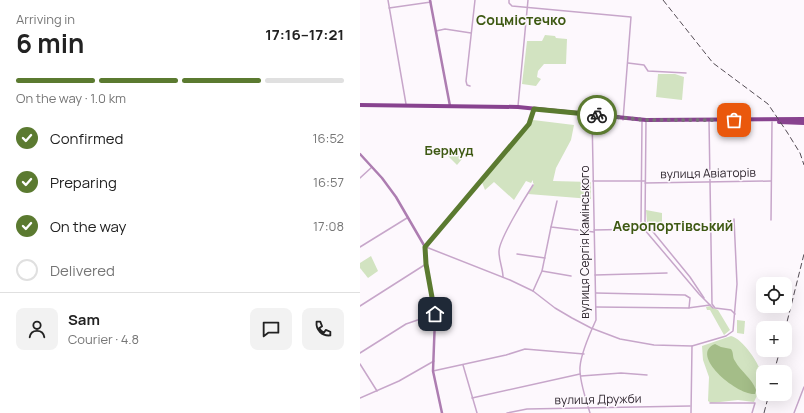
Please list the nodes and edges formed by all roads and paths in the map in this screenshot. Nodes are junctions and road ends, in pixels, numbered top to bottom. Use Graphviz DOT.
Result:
graph roads {
  1 [pos="388,0"];
  2 [pos="474,0"];
  3 [pos="509,0"];
  4 [pos="528,0"];
  5 [pos="430,1"];
  6 [pos="389,8"];
  7 [pos="527,8"];
  8 [pos="436,31"];
  9 [pos="471,33"];
  10 [pos="628,63"];
  11 [pos="686,73"];
  12 [pos="470,86"];
  13 [pos="360,105"];
  14 [pos="406,106"];
  15 [pos="450,106"];
  16 [pos="518,108"];
  17 [pos="534,110"];
  18 [pos="592,116"];
  19 [pos="623,119"];
  20 [pos="804,119"];
  21 [pos="644,121"];
  22 [pos="709,121"];
  23 [pos="772,122"];
  24 [pos="804,123"];
  25 [pos="360,154"];
  26 [pos="372,167"];
  27 [pos="360,178"];
  28 [pos="593,181"];
  29 [pos="641,181"];
  30 [pos="710,181"];
  31 [pos="771,181"];
  32 [pos="645,182"];
  33 [pos="533,185"];
  34 [pos="557,201"];
  35 [pos="409,217"];
  36 [pos="734,219"];
  37 [pos="771,220"];
  38 [pos="648,226"];
  39 [pos="551,228"];
  40 [pos="644,229"];
  41 [pos="594,231"];
  42 [pos="360,247"];
  43 [pos="425,247"];
  44 [pos="517,254"];
  45 [pos="545,258"];
  46 [pos="426,264"];
  47 [pos="542,271"];
  48 [pos="667,273"];
  49 [pos="595,275"];
  50 [pos="570,276"];
  51 [pos="503,277"];
  52 [pos="533,291"];
  53 [pos="596,293"];
  54 [pos="706,301"];
  55 [pos="710,305"];
  56 [pos="360,306"];
  57 [pos="596,307"];
  58 [pos="688,308"];
  59 [pos="713,308"];
  60 [pos="435,314"];
  61 [pos="735,314"];
  62 [pos="591,328"];
  63 [pos="692,346"];
  64 [pos="360,353"];
  65 [pos="584,354"];
  66 [pos="434,361"];
  67 [pos="360,364"];
  68 [pos="463,365"];
  69 [pos="433,371"];
  70 [pos="580,375"];
  71 [pos="647,375"];
  72 [pos="804,387"];
  73 [pos="377,391"];
  74 [pos="360,398"];
  75 [pos="472,398"];
  76 [pos="710,403"];
  77 [pos="690,406"];
  78 [pos="527,409"];
  79 [pos="589,409"];
  80 [pos="442,413"];
  81 [pos="477,413"];
  82 [pos="507,413"];
  83 [pos="528,413"];
  84 [pos="590,413"];
  85 [pos="691,413"];
  86 [pos="752,413"];
  87 [pos="794,413"];
  1 -- 6 [label="street"];
  2 -- 9 [label="street"];
  3 -- 7 [label="street"];
  4 -- 7 [label="street"];
  5 -- 6 [label="street"];
  5 -- 8 [label="main road"];
  6 -- 14 [label="street"];
  7 -- 10 [label="street"];
  7 -- 16 [label="street"];
  8 -- 9 [label="street"];
  8 -- 15 [label="main road"];
  9 -- 12 [label="street"];
  10 -- 11 [label="street"];
  10 -- 19 [label="street"];
  13 -- 14 [label="highway"];
  14 -- 15 [label="highway"];
  15 -- 16 [label="highway"];
  16 -- 17 [label="highway"];
  17 -- 18 [label="highway"];
  17 -- 43 [label="main road"];
  18 -- 19 [label="highway"];
  18 -- 28 [label="street, вулиця Сергія Камінського"];
  19 -- 21 [label="highway"];
  20 -- 22 [label="highway"];
  21 -- 22 [label="highway"];
  21 -- 29 [label="street"];
  21 -- 32 [label="street"];
  22 -- 23 [label="highway"];
  22 -- 30 [label="street"];
  23 -- 24 [label="highway"];
  23 -- 31 [label="street"];
  25 -- 26 [label="main road"];
  26 -- 27 [label="street"];
  26 -- 35 [label="main road"];
  28 -- 29 [label="street, вулиця Авіаторів"];
  28 -- 41 [label="street, вулиця Сергія Камінського"];
  29 -- 32 [label="street, вулиця Авіаторів"];
  29 -- 40 [label="street"];
  30 -- 31 [label="street, вулиця Авіаторів"];
  30 -- 32 [label="street, вулиця Авіаторів"];
  30 -- 59 [label="street"];
  31 -- 37 [label="street"];
  32 -- 38 [label="street"];
  33 -- 51 [label="street"];
  34 -- 39 [label="street"];
  35 -- 42 [label="street"];
  35 -- 43 [label="main road"];
  36 -- 61 [label="street"];
  38 -- 40 [label="street"];
  38 -- 54 [label="street"];
  39 -- 41 [label="street"];
  39 -- 45 [label="street"];
  40 -- 41 [label="street"];
  40 -- 54 [label="street"];
  41 -- 49 [label="street, вулиця Сергія Камінського"];
  43 -- 46 [label="main road"];
  43 -- 51 [label="street"];
  44 -- 45 [label="street"];
  45 -- 47 [label="street"];
  46 -- 56 [label="street"];
  46 -- 60 [label="main road"];
  47 -- 50 [label="street"];
  47 -- 52 [label="street"];
  48 -- 49 [label="street"];
  49 -- 53 [label="street, вулиця Сергія Камінського"];
  51 -- 52 [label="street"];
  52 -- 62 [label="street"];
  53 -- 57 [label="street, вулиця Сергія Камінського"];
  53 -- 58 [label="street"];
  54 -- 55 [label="street"];
  55 -- 58 [label="street"];
  55 -- 59 [label="street"];
  57 -- 58 [label="street"];
  57 -- 62 [label="street, вулиця Сергія Камінського"];
  59 -- 61 [label="street"];
  60 -- 64 [label="street"];
  60 -- 66 [label="main road"];
  61 -- 63 [label="street"];
  62 -- 63 [label="street"];
  62 -- 65 [label="street, вулиця Сергія Камінського"];
  63 -- 77 [label="street"];
  65 -- 68 [label="street"];
  65 -- 70 [label="street, вулиця Сергія Камінського"];
  66 -- 69 [label="main road"];
  66 -- 73 [label="street"];
  67 -- 73 [label="street"];
  68 -- 69 [label="street"];
  68 -- 75 [label="street"];
  69 -- 80 [label="main road"];
  70 -- 71 [label="street"];
  70 -- 75 [label="street"];
  70 -- 79 [label="street, вулиця Сергія Камінського"];
  72 -- 87 [label="street"];
  73 -- 74 [label="street"];
  75 -- 81 [label="street"];
  76 -- 86 [label="street"];
  77 -- 79 [label="street, вулиця Дружби"];
  77 -- 85 [label="street"];
  78 -- 79 [label="street, вулиця Дружби"];
  78 -- 82 [label="street, вулиця Дружби"];
  78 -- 83 [label="street"];
  79 -- 84 [label="street, вулиця Сергія Камінського"];
}
